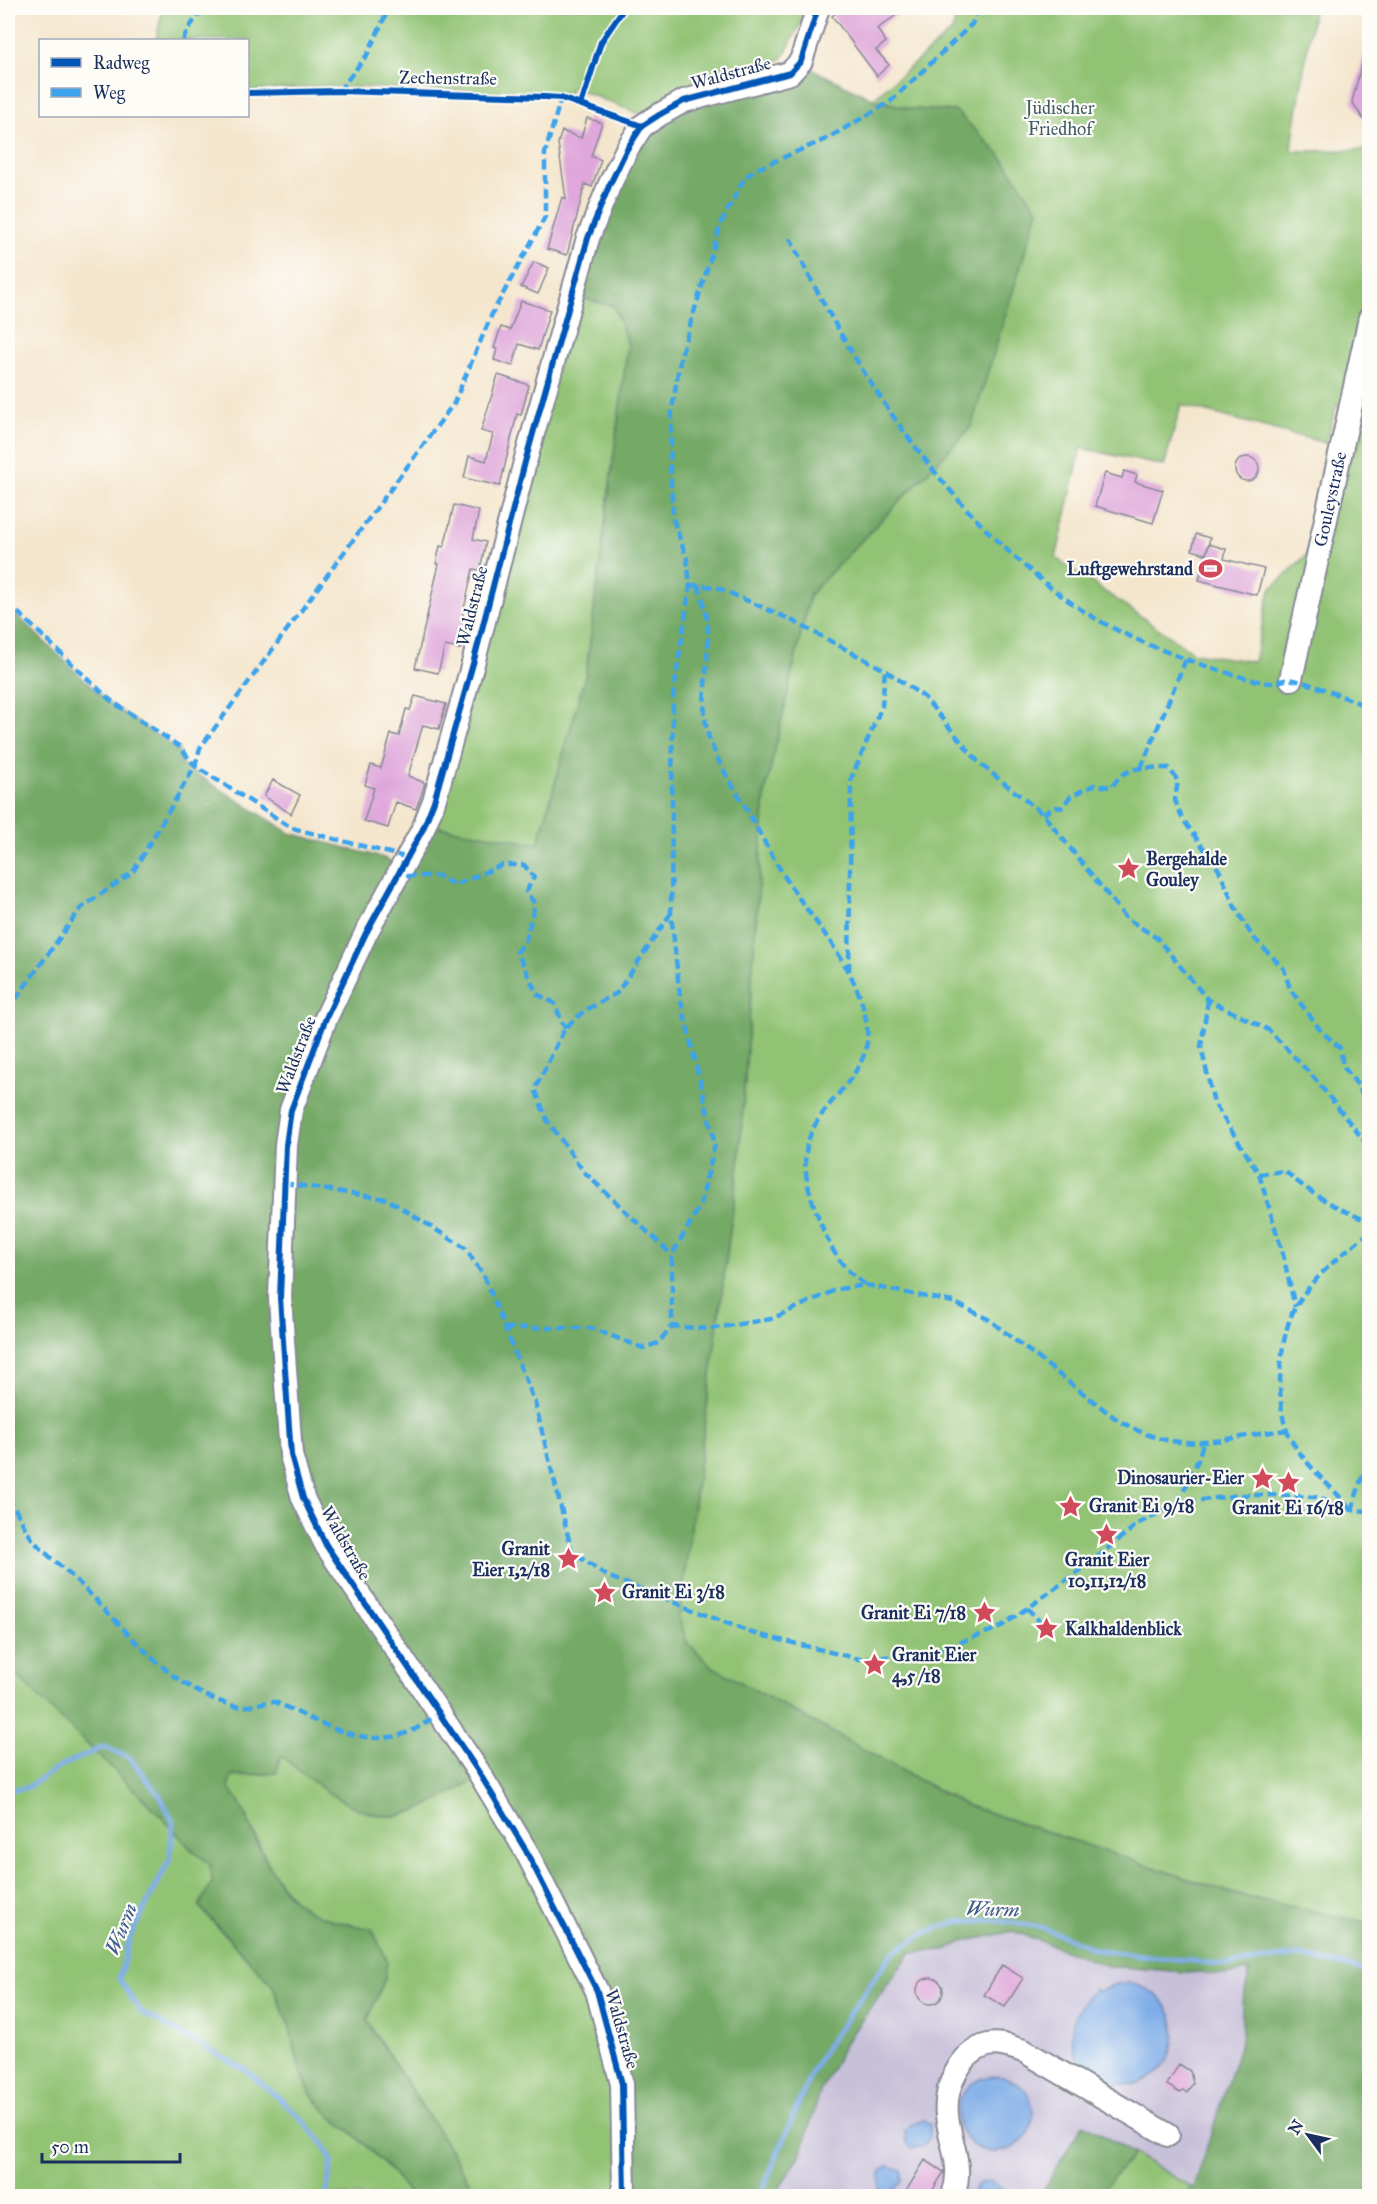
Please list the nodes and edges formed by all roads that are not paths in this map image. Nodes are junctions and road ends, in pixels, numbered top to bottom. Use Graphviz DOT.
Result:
graph roads {
  1 [pos="818,8"];
  2 [pos="1370,318"];
  3 [pos="1292,679"];
  4 [pos="1168,2135"];
  5 [pos="624,2196"];
  6 [pos="953,2196"];
  1 -- 5 [label="street, Waldstraße"];
  2 -- 3 [label="street, Gouleystraße"];
  4 -- 6 [label="street"];
}
